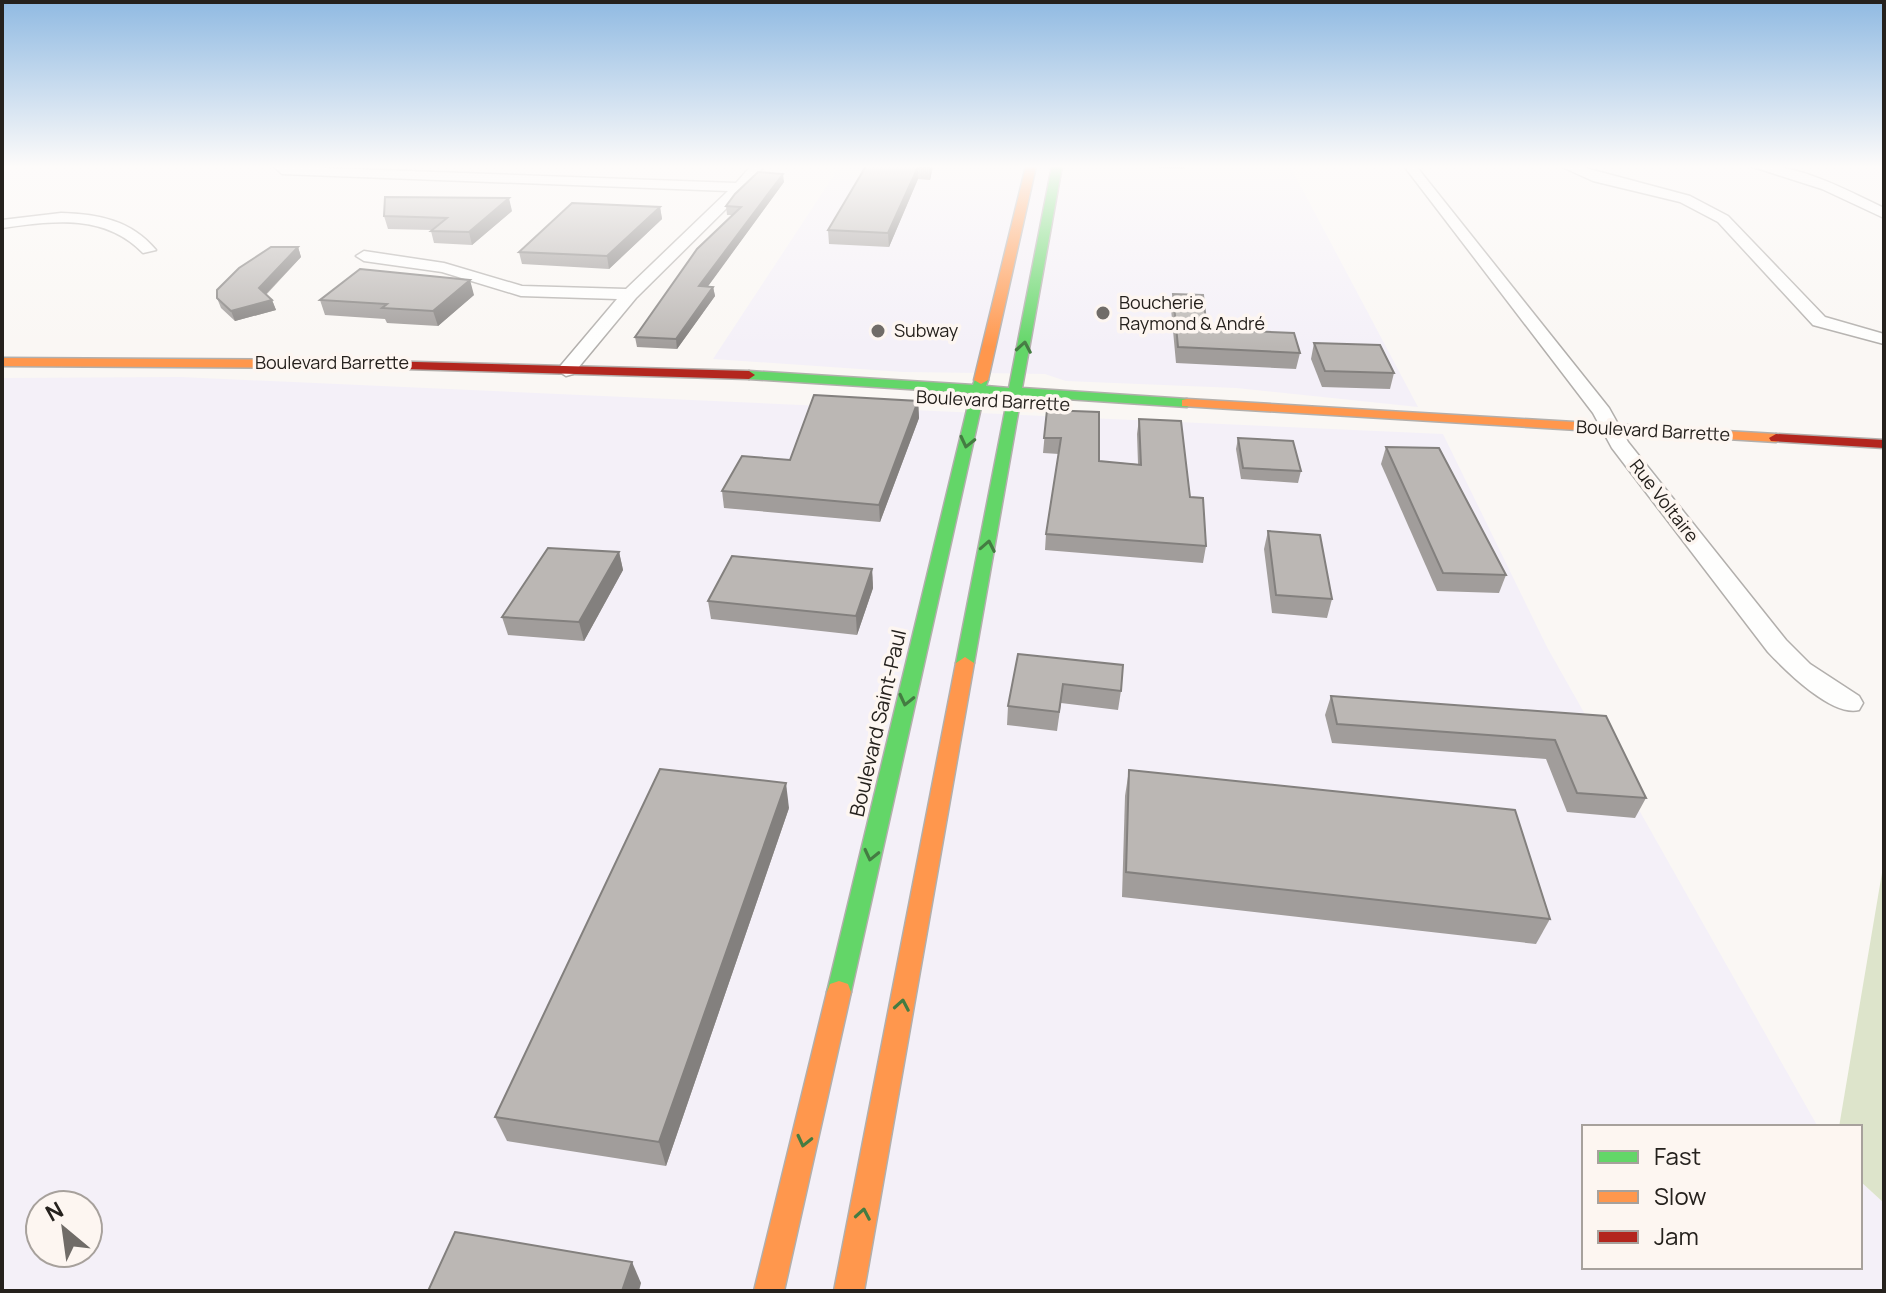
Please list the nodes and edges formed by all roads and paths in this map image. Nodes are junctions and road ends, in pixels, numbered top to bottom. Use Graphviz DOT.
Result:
graph roads {
  1 [pos="117,226"];
  2 [pos="700,226"];
  3 [pos="1017,226"];
  4 [pos="1046,226"];
  5 [pos="1456,226"];
  6 [pos="1730,226"];
  7 [pos="148,250"];
  8 [pos="364,256"];
  9 [pos="630,294"];
  10 [pos="1884,339"];
  11 [pos="2,362"];
  12 [pos="566,370"];
  13 [pos="661,374"];
  14 [pos="978,394"];
  15 [pos="1016,396"];
  16 [pos="1611,429"];
  17 [pos="1884,444"];
  18 [pos="1849,703"];
  19 [pos="769,1291"];
  20 [pos="849,1291"];
  1 -- 7 [label="street"];
  2 -- 9 [label="street"];
  3 -- 14 [label="main road, Boulevard Saint-Paul"];
  15 -- 4 [label="main road, one-way"];
  5 -- 16 [label="street, Rue Voltaire"];
  6 -- 10 [label="street"];
  8 -- 9 [label="street"];
  9 -- 12 [label="street"];
  11 -- 12 [label="main road, Boulevard Barrette"];
  12 -- 13 [label="main road, Boulevard Barrette"];
  13 -- 14 [label="main road, Boulevard Barrette"];
  13 -- 14 [label="main road, Boulevard Barrette"];
  14 -- 15 [label="main road, Boulevard Barrette"];
  14 -- 19 [label="main road, Boulevard Saint-Paul, one-way"];
  15 -- 16 [label="main road, Boulevard Barrette"];
  20 -- 15 [label="main road, one-way"];
  16 -- 17 [label="main road, Boulevard Barrette"];
  16 -- 18 [label="street, Rue Voltaire"];
}
